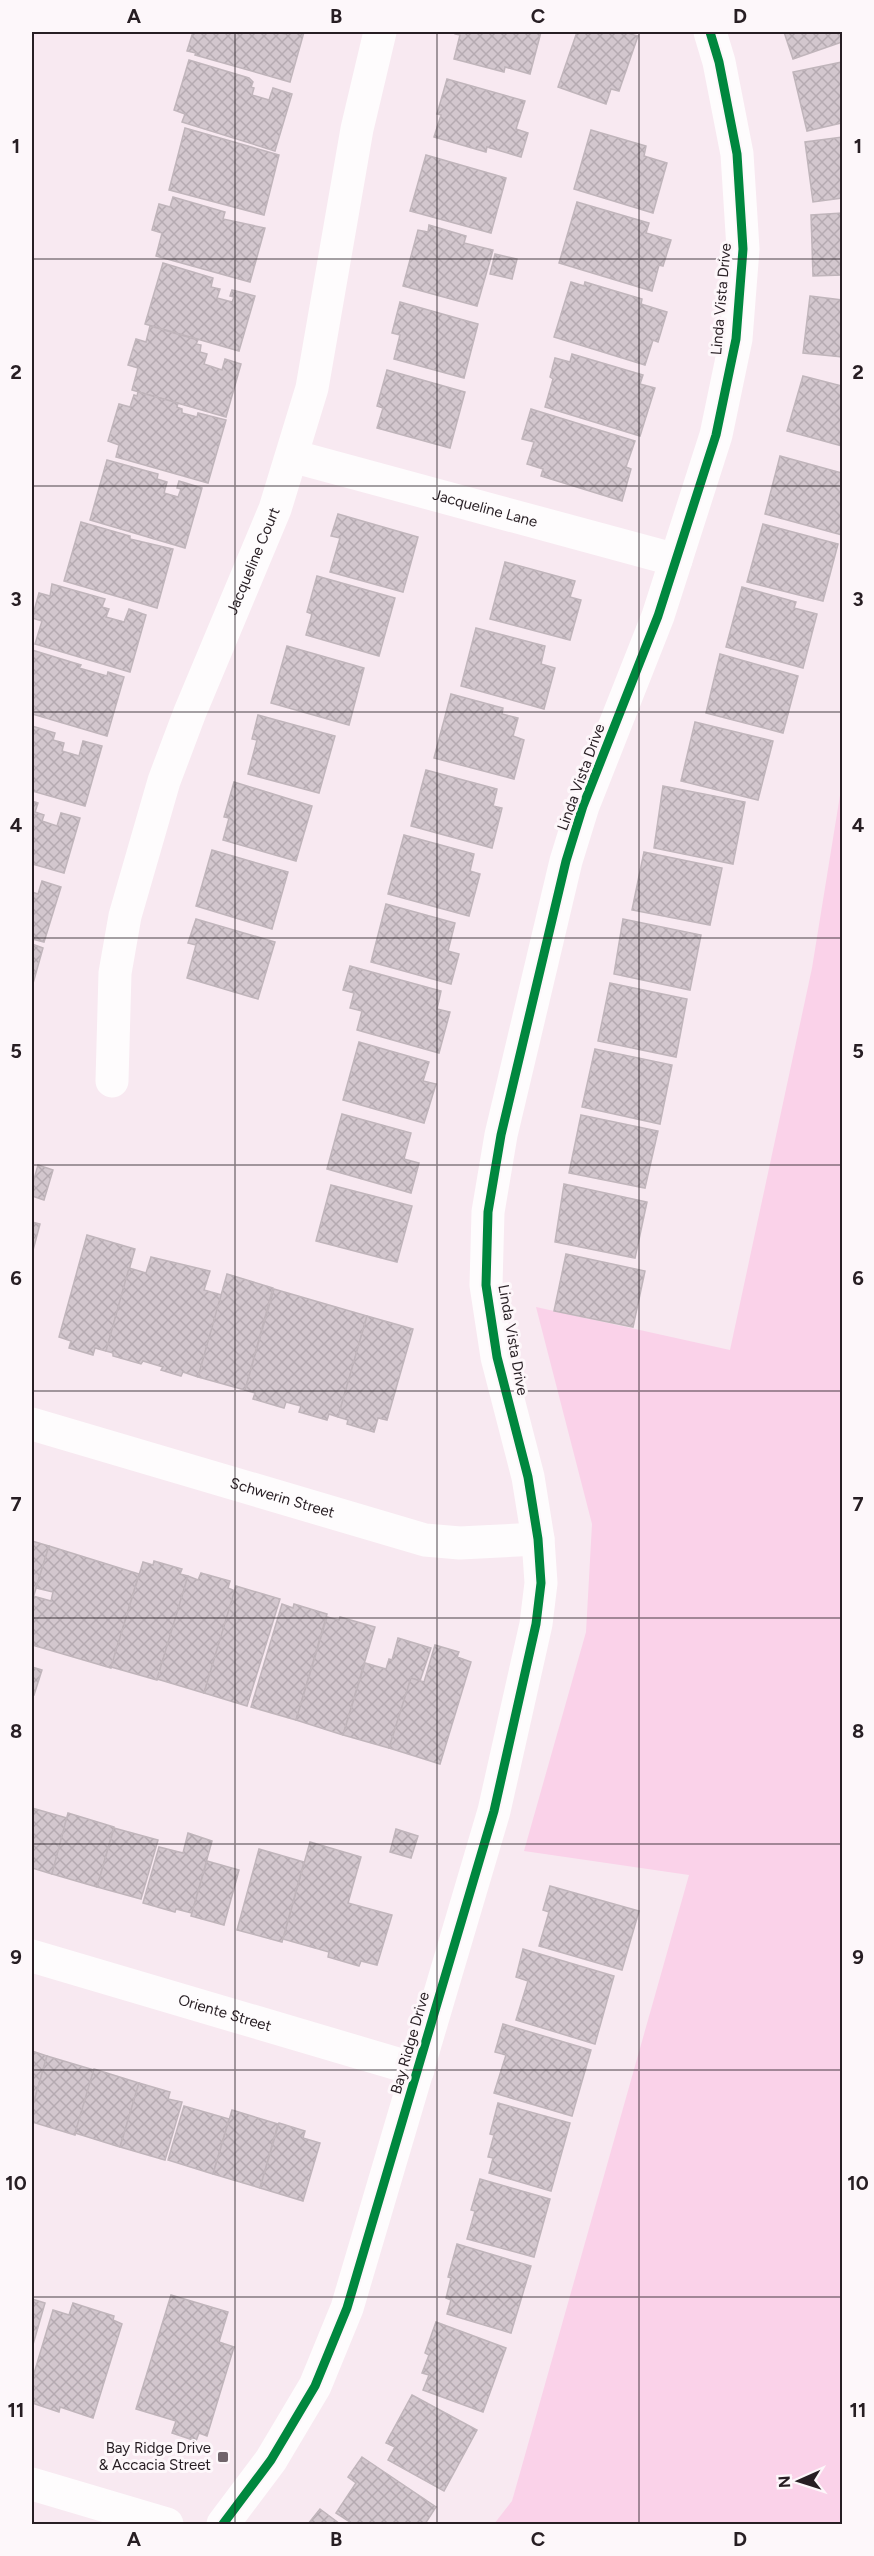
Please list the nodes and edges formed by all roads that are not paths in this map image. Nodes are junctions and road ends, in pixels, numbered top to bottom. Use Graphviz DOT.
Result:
graph roads {
  1 [pos="380,32"];
  2 [pos="710,32"];
  3 [pos="292,456"];
  4 [pos="676,560"];
  5 [pos="112,1081"];
  6 [pos="32,1424"];
  7 [pos="538,1539"];
  8 [pos="32,1956"];
  9 [pos="418,2070"];
  10 [pos="32,2484"];
  11 [pos="167,2524"];
  12 [pos="223,2524"];
  1 -- 3 [label="street, Jacqueline Court"];
  2 -- 4 [label="street, Linda Vista Drive"];
  3 -- 4 [label="street, Jacqueline Lane"];
  3 -- 5 [label="street, Jacqueline Court"];
  4 -- 7 [label="street, Linda Vista Drive"];
  6 -- 7 [label="street, Schwerin Street"];
  7 -- 9 [label="street, Bay Ridge Drive"];
  8 -- 9 [label="street, Oriente Street"];
  9 -- 12 [label="street, Bay Ridge Drive"];
  10 -- 11 [label="street"];
}
